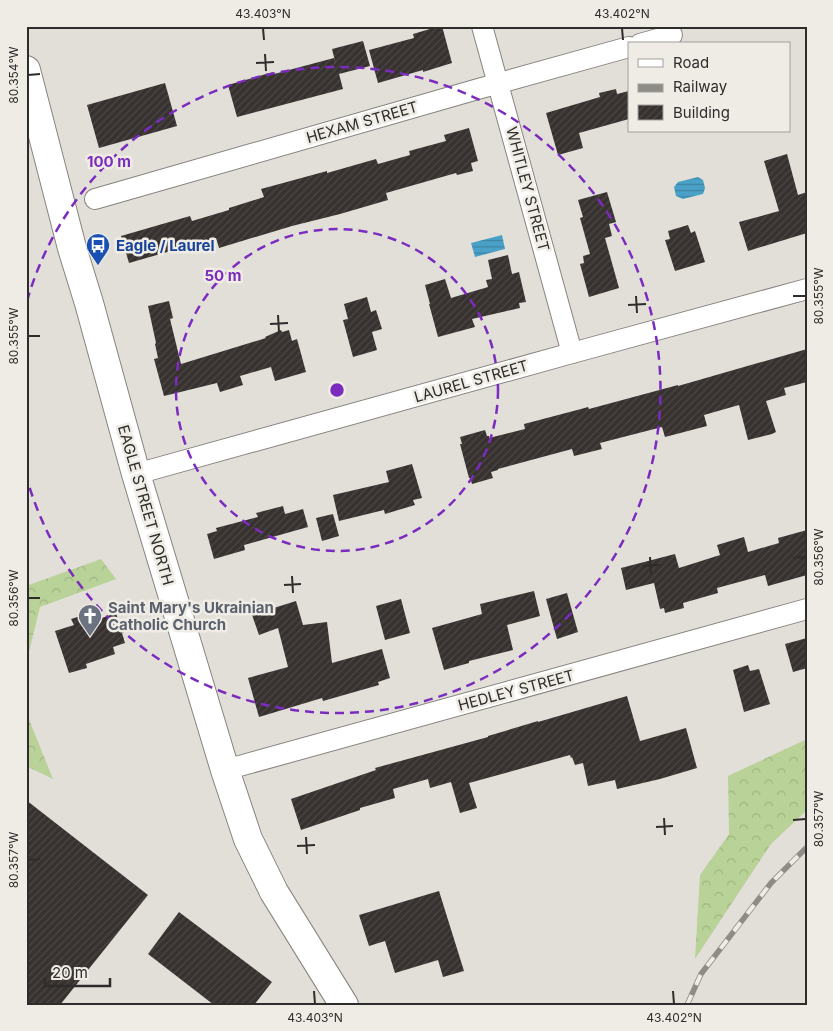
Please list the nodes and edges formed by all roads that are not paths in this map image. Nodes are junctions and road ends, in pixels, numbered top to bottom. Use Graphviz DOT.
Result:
graph roads {
  1 [pos="482,26"];
  2 [pos="672,35"];
  3 [pos="647,42"];
  4 [pos="628,47"];
  5 [pos="26,70"];
  6 [pos="498,83"];
  7 [pos="95,199"];
  8 [pos="807,289"];
  9 [pos="572,353"];
  10 [pos="136,474"];
  11 [pos="807,610"];
  12 [pos="226,770"];
  13 [pos="344,1005"];
  1 -- 6 [label="street, WHITLEY STREET"];
  2 -- 3 [label="street"];
  4 -- 6 [label="street, HEXAM STREET"];
  5 -- 10 [label="main road, EAGLE STREET NORTH"];
  6 -- 7 [label="street, HEXAM STREET"];
  6 -- 9 [label="street, WHITLEY STREET"];
  8 -- 9 [label="street, LAUREL STREET"];
  9 -- 10 [label="street, LAUREL STREET"];
  10 -- 12 [label="main road, EAGLE STREET NORTH"];
  11 -- 12 [label="street, HEDLEY STREET"];
  12 -- 13 [label="main road, EAGLE STREET NORTH"];
}
